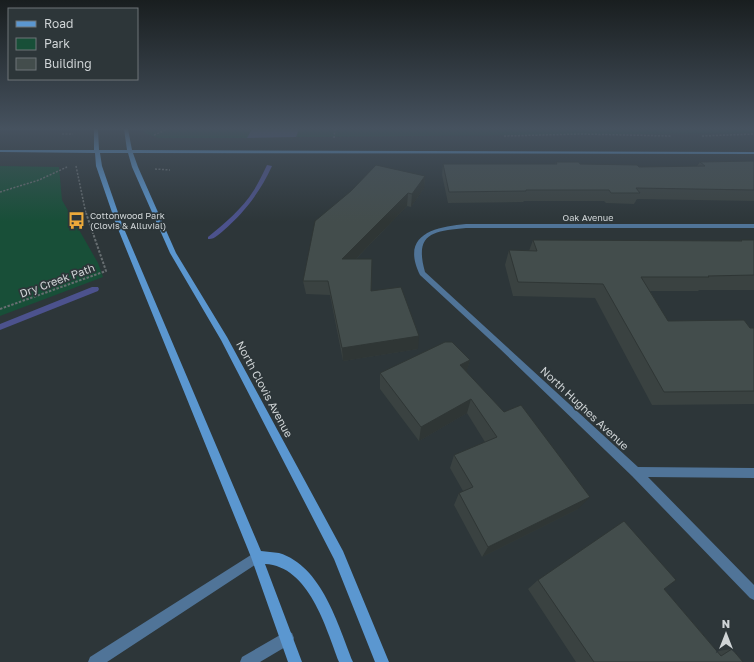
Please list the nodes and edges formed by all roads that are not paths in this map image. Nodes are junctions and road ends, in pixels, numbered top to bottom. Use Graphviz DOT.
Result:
graph roads {
  1 [pos="98,160"];
  2 [pos="134,160"];
  3 [pos="754,226"];
  4 [pos="424,237"];
  5 [pos="636,472"];
  6 [pos="754,473"];
  7 [pos="257,557"];
  8 [pos="754,594"];
  9 [pos="287,638"];
  10 [pos="95,662"];
  11 [pos="246,662"];
  12 [pos="295,662"];
  13 [pos="346,662"];
  14 [pos="382,662"];
  1 -- 7 [label="main road"];
  2 -- 14 [label="main road, North Clovis Avenue"];
  3 -- 4 [label="street, Oak Avenue"];
  4 -- 5 [label="street, North Hughes Avenue"];
  5 -- 6 [label="street"];
  5 -- 8 [label="street, North Hughes Avenue"];
  7 -- 9 [label="main road"];
  7 -- 10 [label="street"];
  7 -- 13 [label="main road"];
  9 -- 11 [label="street"];
  9 -- 12 [label="main road"];
}
